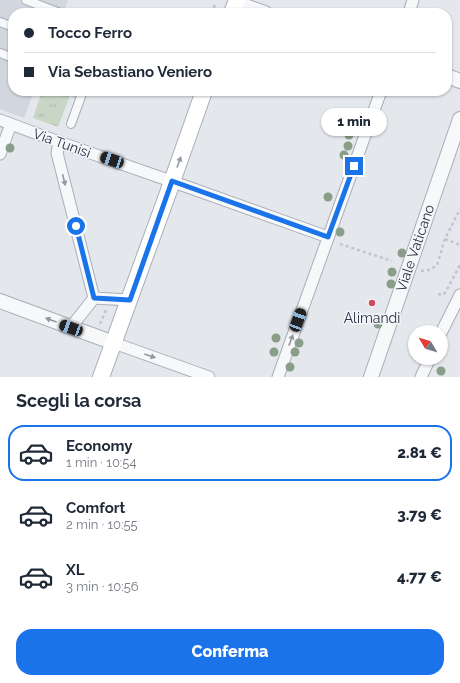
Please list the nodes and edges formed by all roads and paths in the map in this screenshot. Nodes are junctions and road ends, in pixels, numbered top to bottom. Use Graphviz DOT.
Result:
graph roads {
  1 [pos="26,0"];
  2 [pos="233,4"];
  3 [pos="215,5"];
  4 [pos="47,8"];
  5 [pos="214,8"];
  6 [pos="248,8"];
  7 [pos="81,96"];
  8 [pos="202,96"];
  9 [pos="379,96"];
  10 [pos="460,119"];
  11 [pos="0,120"];
  12 [pos="11,124"];
  13 [pos="71,124"];
  14 [pos="60,142"];
  15 [pos="0,154"];
  16 [pos="172,181"];
  17 [pos="460,209"];
  18 [pos="328,237"];
  19 [pos="445,239"];
  20 [pos="340,244"];
  21 [pos="460,245"];
  22 [pos="392,261"];
  23 [pos="460,265"];
  24 [pos="421,270"];
  25 [pos="438,294"];
  26 [pos="460,295"];
  27 [pos="94,298"];
  28 [pos="130,300"];
  29 [pos="0,301"];
  30 [pos="107,306"];
  31 [pos="445,325"];
  32 [pos="99,327"];
  33 [pos="71,328"];
  34 [pos="114,343"];
  35 [pos="427,365"];
  36 [pos="101,377"];
  37 [pos="209,377"];
  38 [pos="278,377"];
  39 [pos="371,377"];
  40 [pos="421,377"];
  1 -- 4 [label="street"];
  2 -- 6 [label="street"];
  3 -- 5 [label="path"];
  7 -- 13 [label="street"];
  16 -- 8 [label="main road, one-way"];
  9 -- 18 [label="street"];
  10 -- 39 [label="street, Viale Vaticano"];
  11 -- 12 [label="street, Via Tunisi"];
  12 -- 14 [label="street, Via Tunisi"];
  12 -- 15 [label="street"];
  14 -- 16 [label="street, Via Tunisi"];
  14 -- 27 [label="street, one-way"];
  16 -- 18 [label="street, Via Tunisi"];
  16 -- 28 [label="main road"];
  17 -- 19 [label="path"];
  38 -- 18 [label="street, one-way"];
  19 -- 21 [label="path"];
  19 -- 24 [label="path"];
  20 -- 22 [label="path"];
  23 -- 25 [label="path"];
  26 -- 31 [label="street"];
  27 -- 28 [label="street"];
  27 -- 33 [label="street"];
  28 -- 34 [label="main road"];
  33 -- 29 [label="street, one-way"];
  30 -- 32 [label="path"];
  33 -- 34 [label="street"];
  34 -- 36 [label="main road"];
  34 -- 37 [label="street, one-way"];
  35 -- 40 [label="street"];
}
